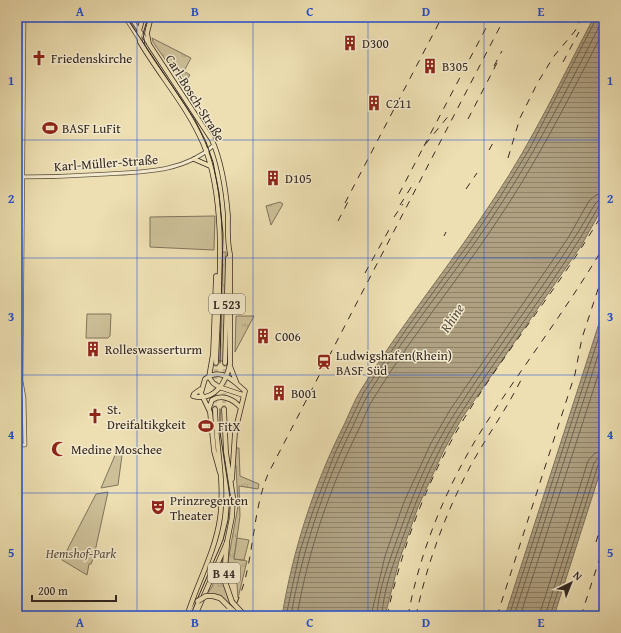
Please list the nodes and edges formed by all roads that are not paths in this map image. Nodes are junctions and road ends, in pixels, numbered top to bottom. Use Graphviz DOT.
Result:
graph roads {
  1 [pos="18,17"];
  2 [pos="24,17"];
  3 [pos="125,17"];
  4 [pos="130,17"];
  5 [pos="143,17"];
  6 [pos="151,17"];
  7 [pos="139,31"];
  8 [pos="139,39"];
  9 [pos="149,44"];
  10 [pos="17,79"];
  11 [pos="214,145"];
  12 [pos="206,152"];
  13 [pos="194,159"];
  14 [pos="210,166"];
  15 [pos="17,177"];
  16 [pos="22,177"];
  17 [pos="215,187"];
  18 [pos="225,191"];
  19 [pos="219,270"];
  20 [pos="216,363"];
  21 [pos="227,364"];
  22 [pos="227,377"];
  23 [pos="207,378"];
  24 [pos="237,384"];
  25 [pos="220,388"];
  26 [pos="201,389"];
  27 [pos="244,393"];
  28 [pos="200,398"];
  29 [pos="240,407"];
  30 [pos="209,408"];
  31 [pos="215,409"];
  32 [pos="224,409"];
  33 [pos="17,445"];
  34 [pos="222,479"];
  35 [pos="231,481"];
  36 [pos="227,542"];
  37 [pos="229,609"];
  38 [pos="187,616"];
  39 [pos="190,616"];
  40 [pos="195,616"];
  41 [pos="230,616"];
  42 [pos="239,616"];
  43 [pos="245,616"];
  1 -- 10 [label="street"];
  2 -- 16 [label="street"];
  3 -- 8 [label="street, Carl-Bosch-Straße"];
  4 -- 7 [label="street, Carl-Bosch-Straße"];
  5 -- 7 [label="main road"];
  6 -- 9 [label="main road"];
  7 -- 8 [label="main road"];
  7 -- 9 [label="street, Carl-Bosch-Straße"];
  8 -- 12 [label="main road, Carl-Bosch-Straße / L 523"];
  9 -- 11 [label="main road, Carl-Bosch-Straße / L 523"];
  11 -- 12 [label="street, Karl-Müller-Straße"];
  11 -- 18 [label="main road, Carl-Bosch-Straße / L 523"];
  12 -- 13 [label="street, Karl-Müller-Straße"];
  12 -- 14 [label="main road, Carl-Bosch-Straße / L 523"];
  13 -- 14 [label="main road"];
  13 -- 16 [label="street, Karl-Müller-Straße"];
  14 -- 17 [label="main road, Carl-Bosch-Straße / L 523"];
  15 -- 16 [label="street, Karl-Müller-Straße"];
  16 -- 33 [label="street"];
  17 -- 18 [label="main road"];
  17 -- 19 [label="main road, Carl-Bosch-Straße / L 523"];
  18 -- 21 [label="main road, Carl-Bosch-Straße / L 523"];
  19 -- 20 [label="main road, L 523"];
  19 -- 23 [label="main road, L 523"];
  21 -- 22 [label="main road"];
  21 -- 24 [label="main road, L 523"];
  22 -- 23 [label="main road"];
  22 -- 24 [label="main road, L 523"];
  22 -- 25 [label="main road"];
  23 -- 25 [label="main road"];
  23 -- 26 [label="main road, L 523"];
  24 -- 27 [label="main road, L 523"];
  25 -- 27 [label="main road"];
  25 -- 28 [label="main road"];
  26 -- 28 [label="main road, L 523"];
  26 -- 28 [label="main road"];
  27 -- 29 [label="main road"];
  28 -- 30 [label="main road, L 523"];
  29 -- 30 [label="main road"];
  29 -- 35 [label="main road"];
  30 -- 34 [label="main road, L 523"];
  31 -- 34 [label="main road"];
  32 -- 35 [label="main road"];
  34 -- 38 [label="main road"];
  35 -- 36 [label="main road"];
  36 -- 40 [label="main road"];
  36 -- 43 [label="highway, B 44, bridge"];
  37 -- 39 [label="highway, bridge"];
  37 -- 41 [label="highway, bridge"];
  37 -- 42 [label="highway, bridge"];
}
